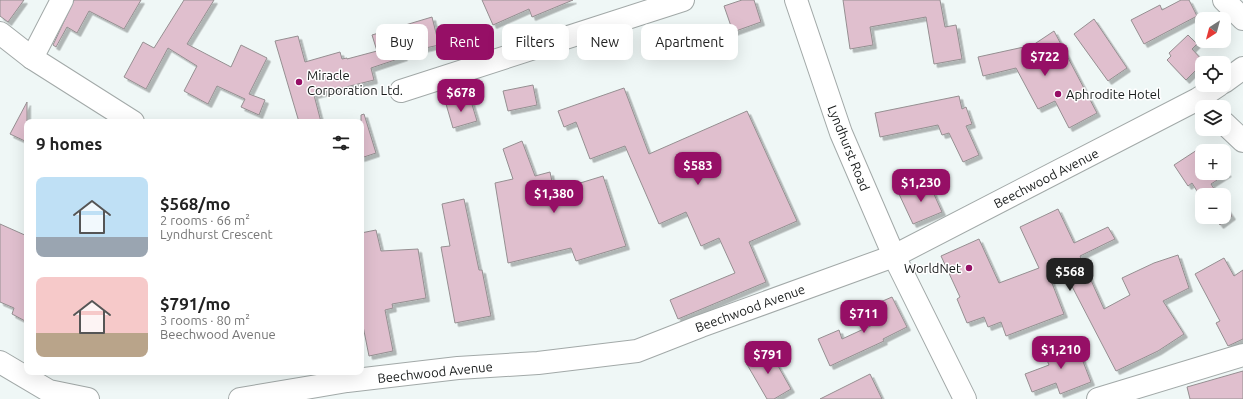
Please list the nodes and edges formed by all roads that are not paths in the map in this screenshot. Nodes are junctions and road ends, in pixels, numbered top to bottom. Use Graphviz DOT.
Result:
graph roads {
  1 [pos="62,0"];
  2 [pos="683,0"];
  3 [pos="796,0"];
  4 [pos="1224,0"];
  5 [pos="1243,19"];
  6 [pos="0,34"];
  7 [pos="32,58"];
  8 [pos="1243,68"];
  9 [pos="1231,77"];
  10 [pos="401,91"];
  11 [pos="1212,92"];
  12 [pos="1205,100"];
  13 [pos="1195,106"];
  14 [pos="127,119"];
  15 [pos="1231,130"];
  16 [pos="1243,141"];
  17 [pos="894,256"];
  18 [pos="1243,355"];
  19 [pos="0,362"];
  20 [pos="345,377"];
  21 [pos="88,399"];
  22 [pos="240,399"];
  23 [pos="965,399"];
  24 [pos="1098,399"];
  1 -- 7 [label="street"];
  2 -- 10 [label="street"];
  3 -- 17 [label="street, Lyndhurst Road"];
  4 -- 5 [label="street"];
  6 -- 7 [label="street"];
  7 -- 14 [label="street"];
  8 -- 9 [label="street"];
  11 -- 12 [label="street, Beechwood Avenue"];
  13 -- 17 [label="street, Beechwood Avenue"];
  15 -- 16 [label="street"];
  17 -- 20 [label="street, Beechwood Avenue"];
  17 -- 23 [label="street, Lyndhurst Road"];
  18 -- 24 [label="street"];
  19 -- 21 [label="street"];
  20 -- 22 [label="street, Beechwood Avenue"];
}
